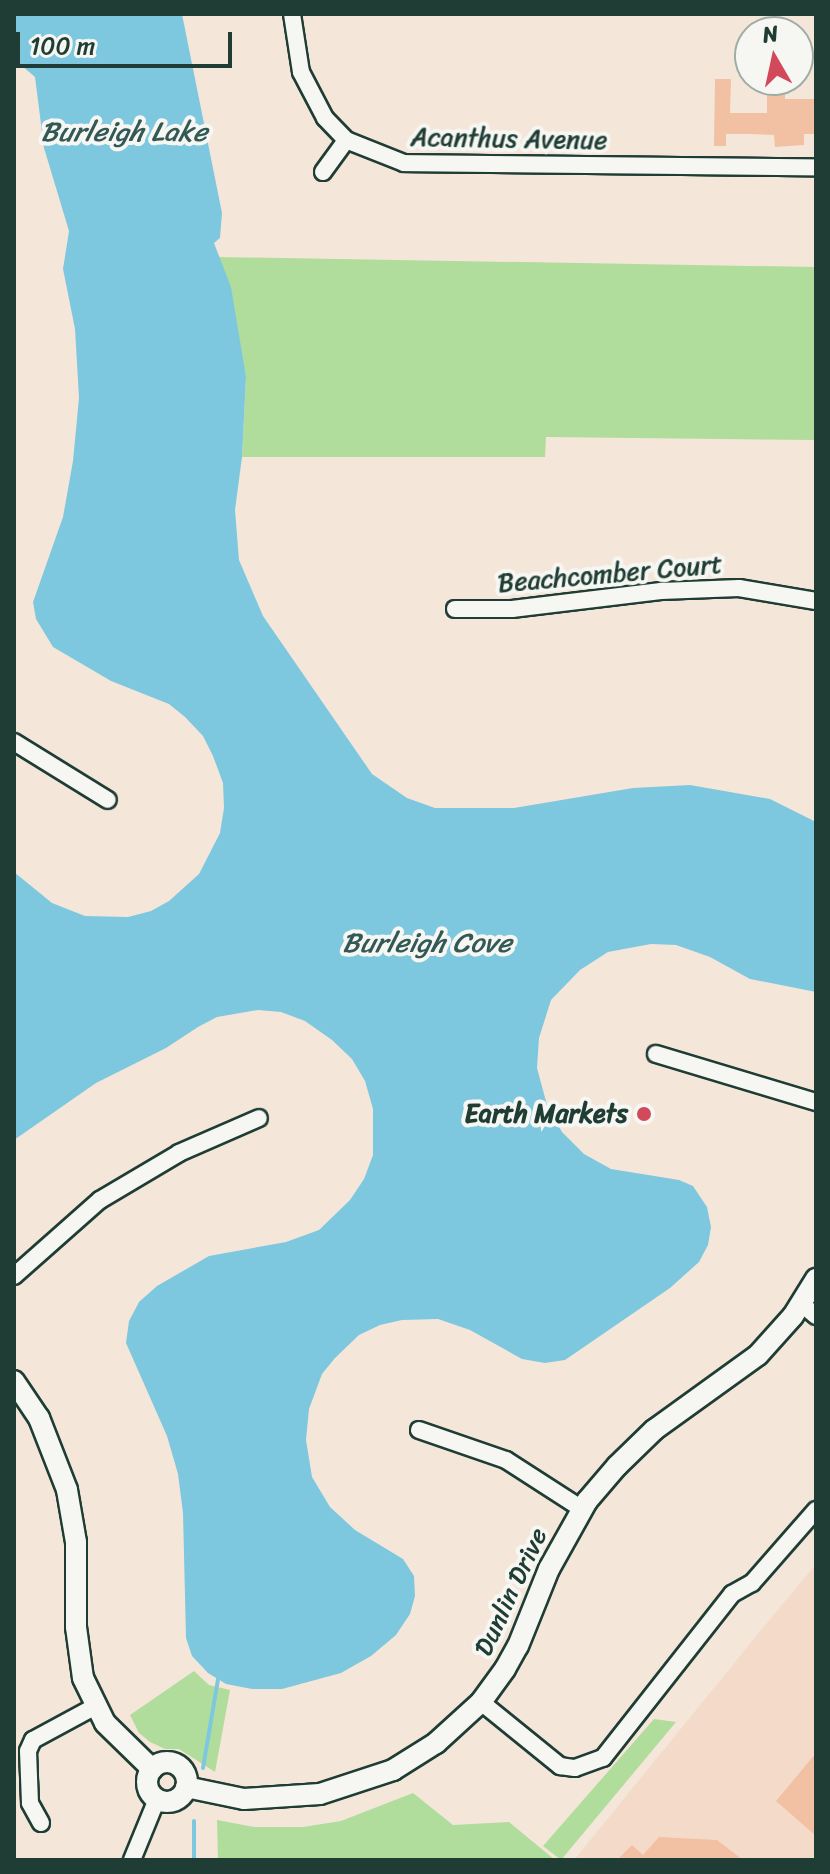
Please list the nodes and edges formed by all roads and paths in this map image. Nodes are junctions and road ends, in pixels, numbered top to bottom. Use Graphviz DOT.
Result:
graph roads {
  1 [pos="292,14"];
  2 [pos="346,140"];
  3 [pos="816,167"];
  4 [pos="323,172"];
  5 [pos="816,601"];
  6 [pos="455,609"];
  7 [pos="14,742"];
  8 [pos="108,800"];
  9 [pos="656,1054"];
  10 [pos="816,1102"];
  11 [pos="259,1118"];
  12 [pos="14,1276"];
  13 [pos="816,1279"];
  14 [pos="809,1310"];
  15 [pos="14,1381"];
  16 [pos="419,1430"];
  17 [pos="582,1509"];
  18 [pos="816,1510"];
  19 [pos="481,1702"];
  20 [pos="96,1706"];
  21 [pos="152,1769"];
  22 [pos="186,1787"];
  23 [pos="157,1799"];
  24 [pos="41,1823"];
  25 [pos="132,1860"];
  1 -- 2 [label="street, Acanthus Avenue"];
  2 -- 3 [label="street, Acanthus Avenue"];
  2 -- 4 [label="street"];
  5 -- 6 [label="street, Beachcomber Court"];
  7 -- 8 [label="street"];
  9 -- 10 [label="street"];
  11 -- 12 [label="street"];
  13 -- 14 [label="street, Dunlin Drive"];
  14 -- 17 [label="street, Dunlin Drive"];
  15 -- 20 [label="street"];
  16 -- 17 [label="street"];
  17 -- 19 [label="street, Dunlin Drive"];
  18 -- 19 [label="street"];
  19 -- 22 [label="street, Dunlin Drive"];
  20 -- 21 [label="street"];
  20 -- 24 [label="street"];
  21 -- 22 [label="street"];
  21 -- 23 [label="street"];
  22 -- 23 [label="street"];
  23 -- 25 [label="street"];
}
